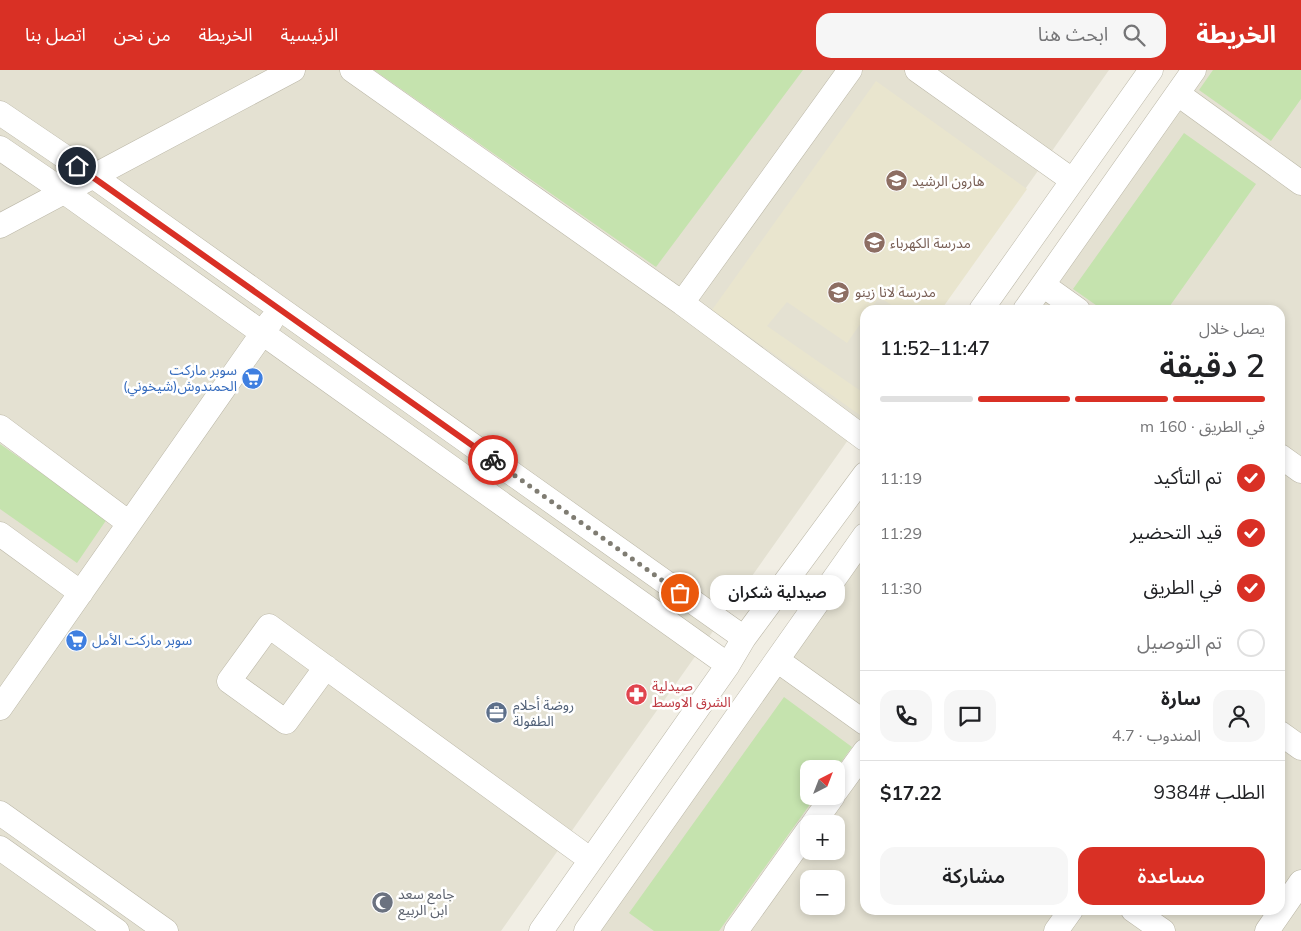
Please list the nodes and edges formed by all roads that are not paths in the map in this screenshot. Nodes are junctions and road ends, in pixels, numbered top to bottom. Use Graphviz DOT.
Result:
graph roads {
  1 [pos="293,70"];
  2 [pos="352,70"];
  3 [pos="850,70"];
  4 [pos="917,70"];
  5 [pos="1151,70"];
  6 [pos="1194,70"];
  7 [pos="1178,94"];
  8 [pos="0,113"];
  9 [pos="0,148"];
  10 [pos="93,176"];
  11 [pos="1072,180"];
  12 [pos="1301,183"];
  13 [pos="66,193"];
  14 [pos="0,226"];
  15 [pos="1043,284"];
  16 [pos="682,303"];
  17 [pos="984,305"];
  18 [pos="1028,305"];
  19 [pos="1071,305"];
  20 [pos="280,309"];
  21 [pos="262,334"];
  22 [pos="0,427"];
  23 [pos="860,435"];
  24 [pos="1285,460"];
  25 [pos="1301,471"];
  26 [pos="860,481"];
  27 [pos="129,523"];
  28 [pos="0,534"];
  29 [pos="860,542"];
  30 [pos="81,593"];
  31 [pos="744,638"];
  32 [pos="777,660"];
  33 [pos="728,665"];
  34 [pos="326,667"];
  35 [pos="0,708"];
  36 [pos="860,719"];
  37 [pos="1285,737"];
  38 [pos="1301,748"];
  39 [pos="860,758"];
  40 [pos="845,779"];
  41 [pos="0,813"];
  42 [pos="800,842"];
  43 [pos="0,848"];
  44 [pos="591,860"];
  45 [pos="1301,882"];
  46 [pos="1285,905"];
  47 [pos="1067,915"];
  48 [pos="1140,915"];
  49 [pos="1278,915"];
  50 [pos="117,931"];
  51 [pos="166,931"];
  52 [pos="541,931"];
  53 [pos="586,931"];
  54 [pos="736,931"];
  55 [pos="1056,931"];
  56 [pos="1163,931"];
  57 [pos="1267,931"];
  1 -- 10 [label="street"];
  2 -- 16 [label="street"];
  3 -- 16 [label="street"];
  4 -- 11 [label="street"];
  5 -- 11 [label="street"];
  6 -- 7 [label="street"];
  7 -- 12 [label="street"];
  7 -- 15 [label="street"];
  8 -- 10 [label="street"];
  9 -- 13 [label="street"];
  10 -- 13 [label="street"];
  10 -- 20 [label="street"];
  11 -- 17 [label="street"];
  13 -- 14 [label="street"];
  13 -- 21 [label="street"];
  15 -- 18 [label="street"];
  15 -- 19 [label="street"];
  16 -- 23 [label="street"];
  20 -- 21 [label="street"];
  20 -- 31 [label="street"];
  21 -- 27 [label="street"];
  21 -- 33 [label="street"];
  22 -- 27 [label="street"];
  24 -- 25 [label="street"];
  26 -- 31 [label="street"];
  27 -- 30 [label="street"];
  28 -- 30 [label="street"];
  29 -- 32 [label="street"];
  30 -- 35 [label="street"];
  31 -- 33 [label="street"];
  32 -- 36 [label="street"];
  32 -- 53 [label="street"];
  33 -- 44 [label="street"];
  34 -- 44 [label="street"];
  37 -- 38 [label="street"];
  39 -- 40 [label="street"];
  41 -- 51 [label="street"];
  42 -- 54 [label="street"];
  43 -- 50 [label="street"];
  44 -- 52 [label="street"];
  45 -- 46 [label="street"];
  47 -- 55 [label="street"];
  48 -- 56 [label="street"];
  49 -- 57 [label="street"];
}
